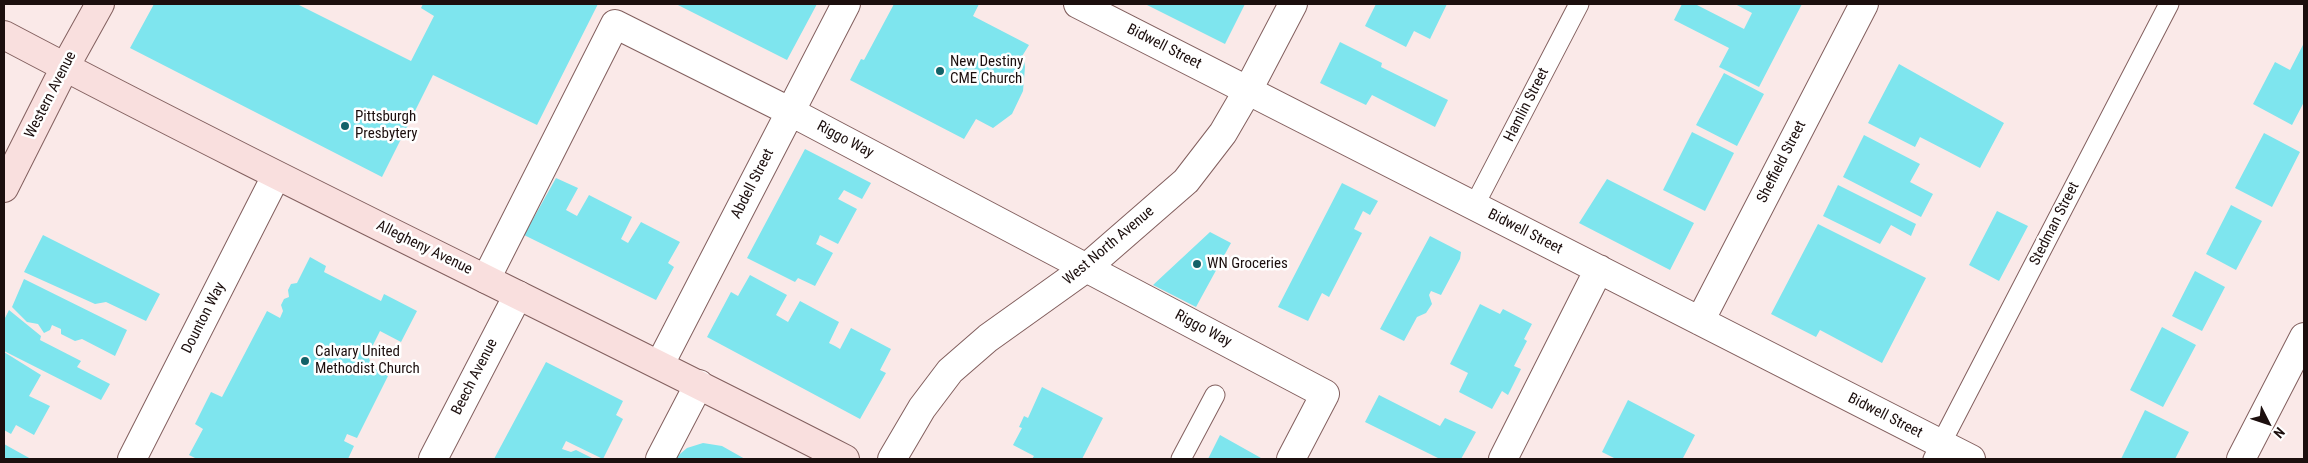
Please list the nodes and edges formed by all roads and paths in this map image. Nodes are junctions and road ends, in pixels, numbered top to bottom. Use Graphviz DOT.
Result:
graph roads {
  1 [pos="100,4"];
  2 [pos="846,4"];
  3 [pos="1078,4"];
  4 [pos="1294,4"];
  5 [pos="1579,4"];
  6 [pos="1864,4"];
  7 [pos="2169,4"];
  8 [pos="4,35"];
  9 [pos="65,67"];
  10 [pos="1248,90"];
  11 [pos="791,112"];
  12 [pos="276,176"];
  13 [pos="4,188"];
  14 [pos="1474,206"];
  15 [pos="1086,268"];
  16 [pos="1599,269"];
  17 [pos="486,279"];
  18 [pos="518,295"];
  19 [pos="1700,321"];
  20 [pos="2304,337"];
  21 [pos="660,364"];
  22 [pos="699,384"];
  23 [pos="1215,394"];
  24 [pos="1937,452"];
  25 [pos="132,459"];
  26 [pos="433,459"];
  27 [pos="660,459"];
  28 [pos="845,459"];
  29 [pos="892,459"];
  30 [pos="1181,459"];
  31 [pos="1291,459"];
  32 [pos="1503,459"];
  33 [pos="1971,459"];
  34 [pos="2241,459"];
  1 -- 9 [label="main road, Western Avenue"];
  2 -- 11 [label="street, Abdell Street"];
  3 -- 10 [label="street, Bidwell Street"];
  4 -- 10 [label="street, West North Avenue"];
  5 -- 14 [label="lane, Hamlin Street"];
  6 -- 19 [label="street, Sheffield Street"];
  7 -- 24 [label="lane, Stedman Street"];
  8 -- 9 [label="main road, Allegheny Avenue"];
  9 -- 12 [label="main road, Allegheny Avenue"];
  9 -- 13 [label="main road, Western Avenue"];
  10 -- 14 [label="street, Bidwell Street"];
  10 -- 15 [label="street, West North Avenue"];
  11 -- 15 [label="street, Riggo Way"];
  11 -- 17 [label="street, Riggo Way"];
  11 -- 21 [label="street, Abdell Street"];
  12 -- 17 [label="main road, Allegheny Avenue"];
  12 -- 25 [label="street, Dounton Way"];
  14 -- 16 [label="street, Bidwell Street"];
  15 -- 29 [label="street, West North Avenue"];
  15 -- 31 [label="street, Riggo Way"];
  16 -- 19 [label="street, Bidwell Street"];
  16 -- 32 [label="street"];
  17 -- 18 [label="main road, Allegheny Avenue"];
  18 -- 21 [label="main road, Allegheny Avenue"];
  18 -- 26 [label="street, Beech Avenue"];
  19 -- 24 [label="street, Bidwell Street"];
  20 -- 34 [label="street"];
  21 -- 22 [label="main road, Allegheny Avenue"];
  22 -- 27 [label="street"];
  22 -- 28 [label="main road, Allegheny Avenue"];
  23 -- 30 [label="lane"];
  24 -- 33 [label="street, Bidwell Street"];
}
